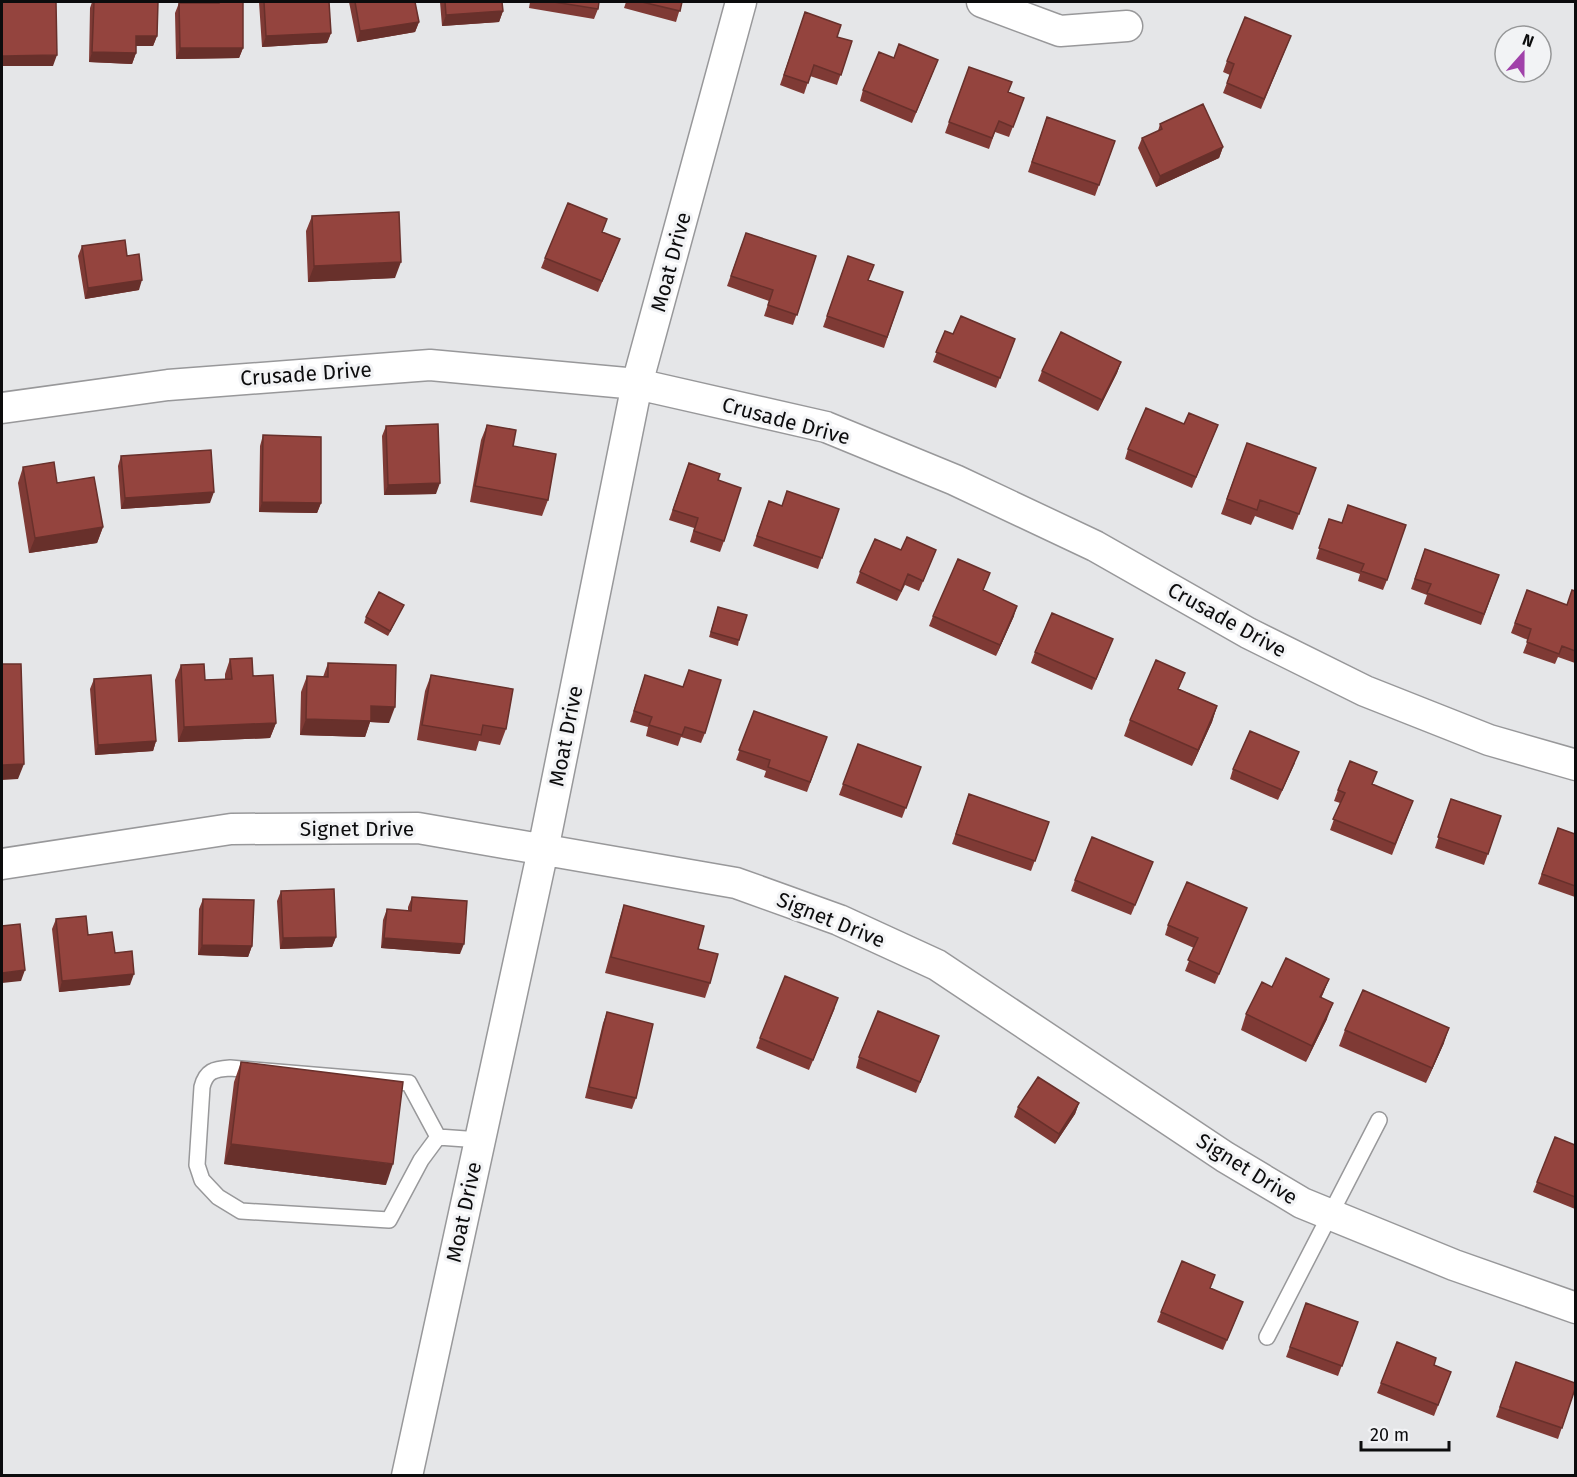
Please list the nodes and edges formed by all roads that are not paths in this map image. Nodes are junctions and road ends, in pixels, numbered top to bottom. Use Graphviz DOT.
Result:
graph roads {
  1 [pos="741,2"];
  2 [pos="982,2"];
  3 [pos="1127,26"];
  4 [pos="637,384"];
  5 [pos="2,408"];
  6 [pos="1575,765"];
  7 [pos="543,850"];
  8 [pos="2,864"];
  9 [pos="1379,1120"];
  10 [pos="438,1137"];
  11 [pos="480,1140"];
  12 [pos="1330,1215"];
  13 [pos="1575,1308"];
  14 [pos="1267,1337"];
  15 [pos="407,1476"];
  1 -- 4 [label="street, Moat Drive"];
  2 -- 3 [label="street"];
  4 -- 5 [label="street, Crusade Drive"];
  4 -- 6 [label="street, Crusade Drive"];
  4 -- 7 [label="street, Moat Drive"];
  7 -- 8 [label="street, Signet Drive"];
  7 -- 11 [label="street, Moat Drive"];
  7 -- 12 [label="street, Signet Drive"];
  9 -- 12 [label="lane"];
  10 -- 10 [label="lane"];
  10 -- 11 [label="lane"];
  11 -- 15 [label="street, Moat Drive"];
  12 -- 13 [label="street, Signet Drive"];
  12 -- 14 [label="lane"];
}
